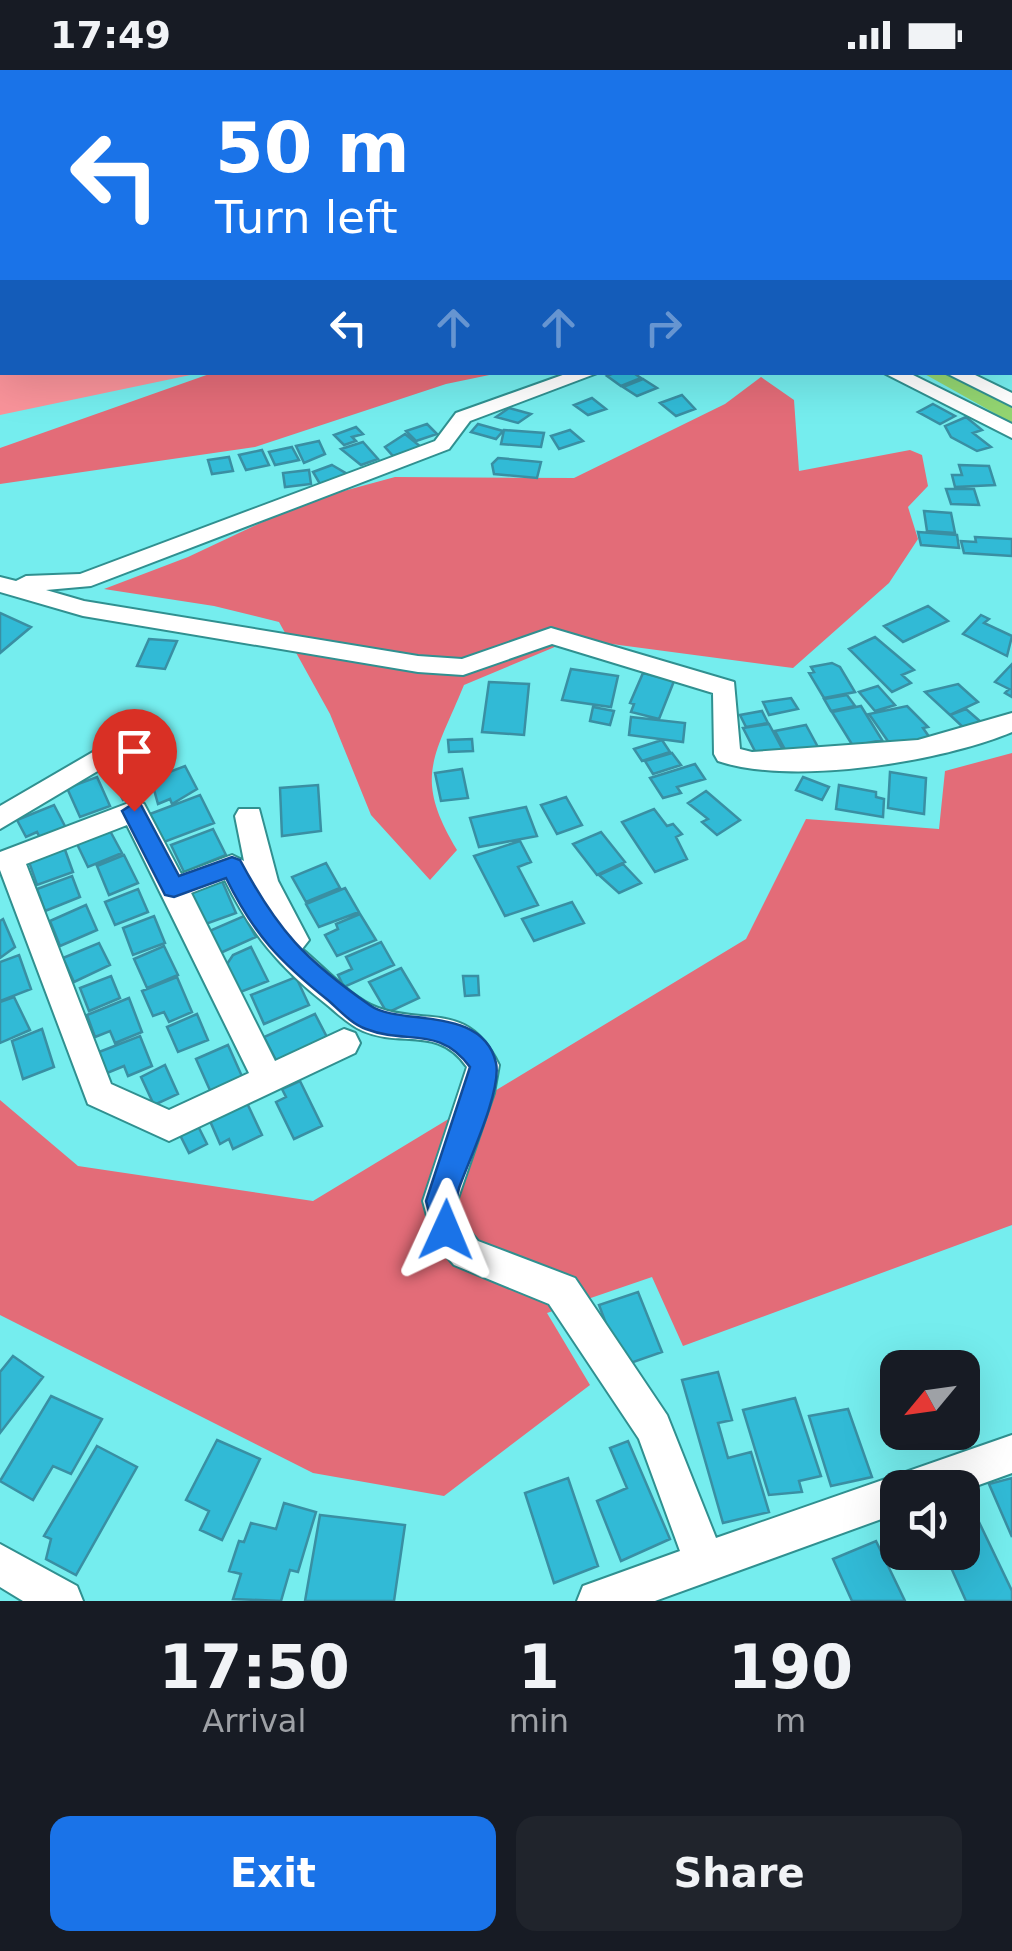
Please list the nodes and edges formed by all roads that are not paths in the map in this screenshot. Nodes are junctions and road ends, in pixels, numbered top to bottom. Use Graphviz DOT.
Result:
graph roads {
  1 [pos="583,375"];
  2 [pos="897,375"];
  3 [pos="953,375"];
  4 [pos="962,375"];
  5 [pos="922,388"];
  6 [pos="1012,400"];
  7 [pos="1012,432"];
  8 [pos="0,580"];
  9 [pos="1012,722"];
  10 [pos="129,740"];
  11 [pos="249,816"];
  12 [pos="0,820"];
  13 [pos="5,848"];
  14 [pos="174,888"];
  15 [pos="320,982"];
  16 [pos="344,1043"];
  17 [pos="268,1079"];
  18 [pos="1012,1454"];
  19 [pos="966,1470"];
  20 [pos="880,1500"];
  21 [pos="704,1560"];
  22 [pos="0,1564"];
  23 [pos="62,1601"];
  24 [pos="598,1601"];
  1 -- 8 [label="street"];
  2 -- 5 [label="street"];
  3 -- 5 [label="street"];
  4 -- 6 [label="street"];
  5 -- 7 [label="street"];
  8 -- 9 [label="street"];
  10 -- 12 [label="street"];
  11 -- 15 [label="street"];
  13 -- 14 [label="street"];
  13 -- 17 [label="street"];
  14 -- 15 [label="street"];
  14 -- 17 [label="street"];
  15 -- 21 [label="street"];
  16 -- 17 [label="street"];
  18 -- 19 [label="street"];
  20 -- 21 [label="street"];
  21 -- 24 [label="street"];
  22 -- 23 [label="street"];
}
